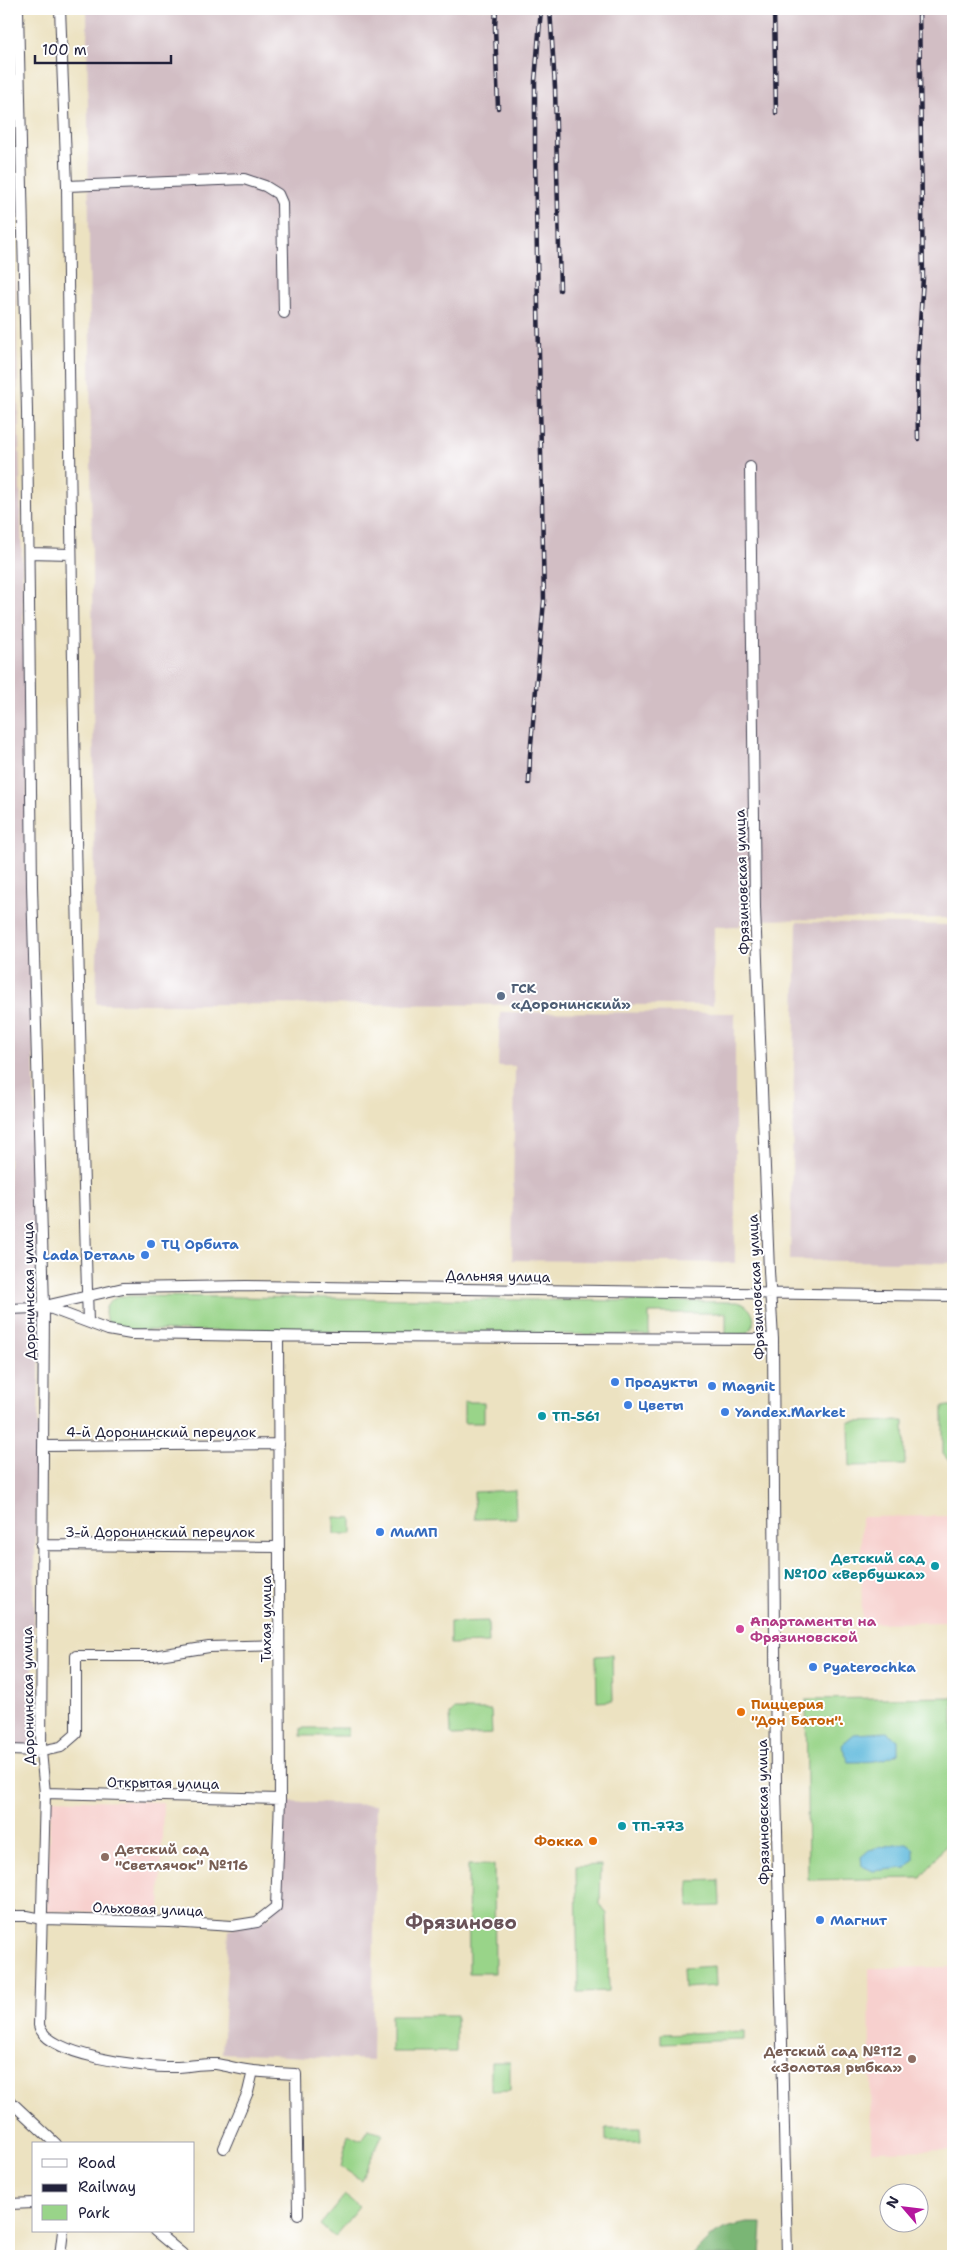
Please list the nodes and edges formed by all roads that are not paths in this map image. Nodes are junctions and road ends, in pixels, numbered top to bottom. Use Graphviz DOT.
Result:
graph roads {
  1 [pos="18,9"];
  2 [pos="60,9"];
  3 [pos="68,186"];
  4 [pos="284,313"];
  5 [pos="750,467"];
  6 [pos="29,553"];
  7 [pos="71,554"];
  8 [pos="770,1294"];
  9 [pos="87,1296"];
  10 [pos="953,1296"];
  11 [pos="44,1306"];
  12 [pos="9,1309"];
  13 [pos="88,1322"];
  14 [pos="278,1336"];
  15 [pos="773,1339"];
  16 [pos="279,1444"];
  17 [pos="43,1446"];
  18 [pos="41,1545"];
  19 [pos="279,1547"];
  20 [pos="279,1645"];
  21 [pos="9,1750"];
  22 [pos="41,1752"];
  23 [pos="45,1793"];
  24 [pos="280,1799"];
  25 [pos="276,1902"];
  26 [pos="9,1916"];
  27 [pos="42,1920"];
  28 [pos="253,2071"];
  29 [pos="9,2100"];
  30 [pos="54,2142"];
  31 [pos="224,2148"];
  32 [pos="9,2204"];
  33 [pos="32,2204"];
  34 [pos="298,2214"];
  35 [pos="63,2232"];
  36 [pos="156,2232"];
  37 [pos="60,2256"];
  38 [pos="184,2256"];
  39 [pos="787,2256"];
  1 -- 6 [label="street, Доронинская улица"];
  2 -- 3 [label="street"];
  3 -- 4 [label="street"];
  3 -- 7 [label="street"];
  5 -- 8 [label="street, Фрязиновская улица"];
  6 -- 7 [label="street"];
  6 -- 11 [label="street, Доронинская улица"];
  7 -- 9 [label="street"];
  8 -- 9 [label="street, Дальняя улица"];
  8 -- 10 [label="street, Дальняя улица"];
  8 -- 15 [label="street, Фрязиновская улица"];
  9 -- 11 [label="street, Дальняя улица"];
  9 -- 13 [label="street"];
  11 -- 12 [label="street, Дальняя улица"];
  11 -- 13 [label="street, Дальняя улица"];
  11 -- 17 [label="street, Доронинская улица"];
  13 -- 14 [label="street, Дальняя улица"];
  14 -- 15 [label="street, Дальняя улица"];
  14 -- 16 [label="street, Тихая улица"];
  15 -- 39 [label="street, Фрязиновская улица"];
  16 -- 17 [label="street, 4-й Доронинский переулок"];
  16 -- 19 [label="street, Тихая улица"];
  17 -- 18 [label="street, Доронинская улица"];
  18 -- 19 [label="street, 3-й Доронинский переулок"];
  18 -- 22 [label="street, Доронинская улица"];
  19 -- 20 [label="street, Тихая улица"];
  20 -- 22 [label="street"];
  20 -- 24 [label="street, Тихая улица"];
  21 -- 22 [label="street"];
  22 -- 23 [label="street, Доронинская улица"];
  23 -- 24 [label="street, Открытая улица"];
  23 -- 27 [label="street, Доронинская улица"];
  24 -- 25 [label="street, Тихая улица"];
  25 -- 27 [label="street, Ольховая улица"];
  26 -- 27 [label="street, Ольховая улица"];
  27 -- 28 [label="street, Доронинская улица"];
  28 -- 31 [label="street"];
  28 -- 34 [label="street"];
  29 -- 30 [label="street"];
  32 -- 33 [label="street"];
  35 -- 37 [label="street"];
  36 -- 38 [label="street"];
}
